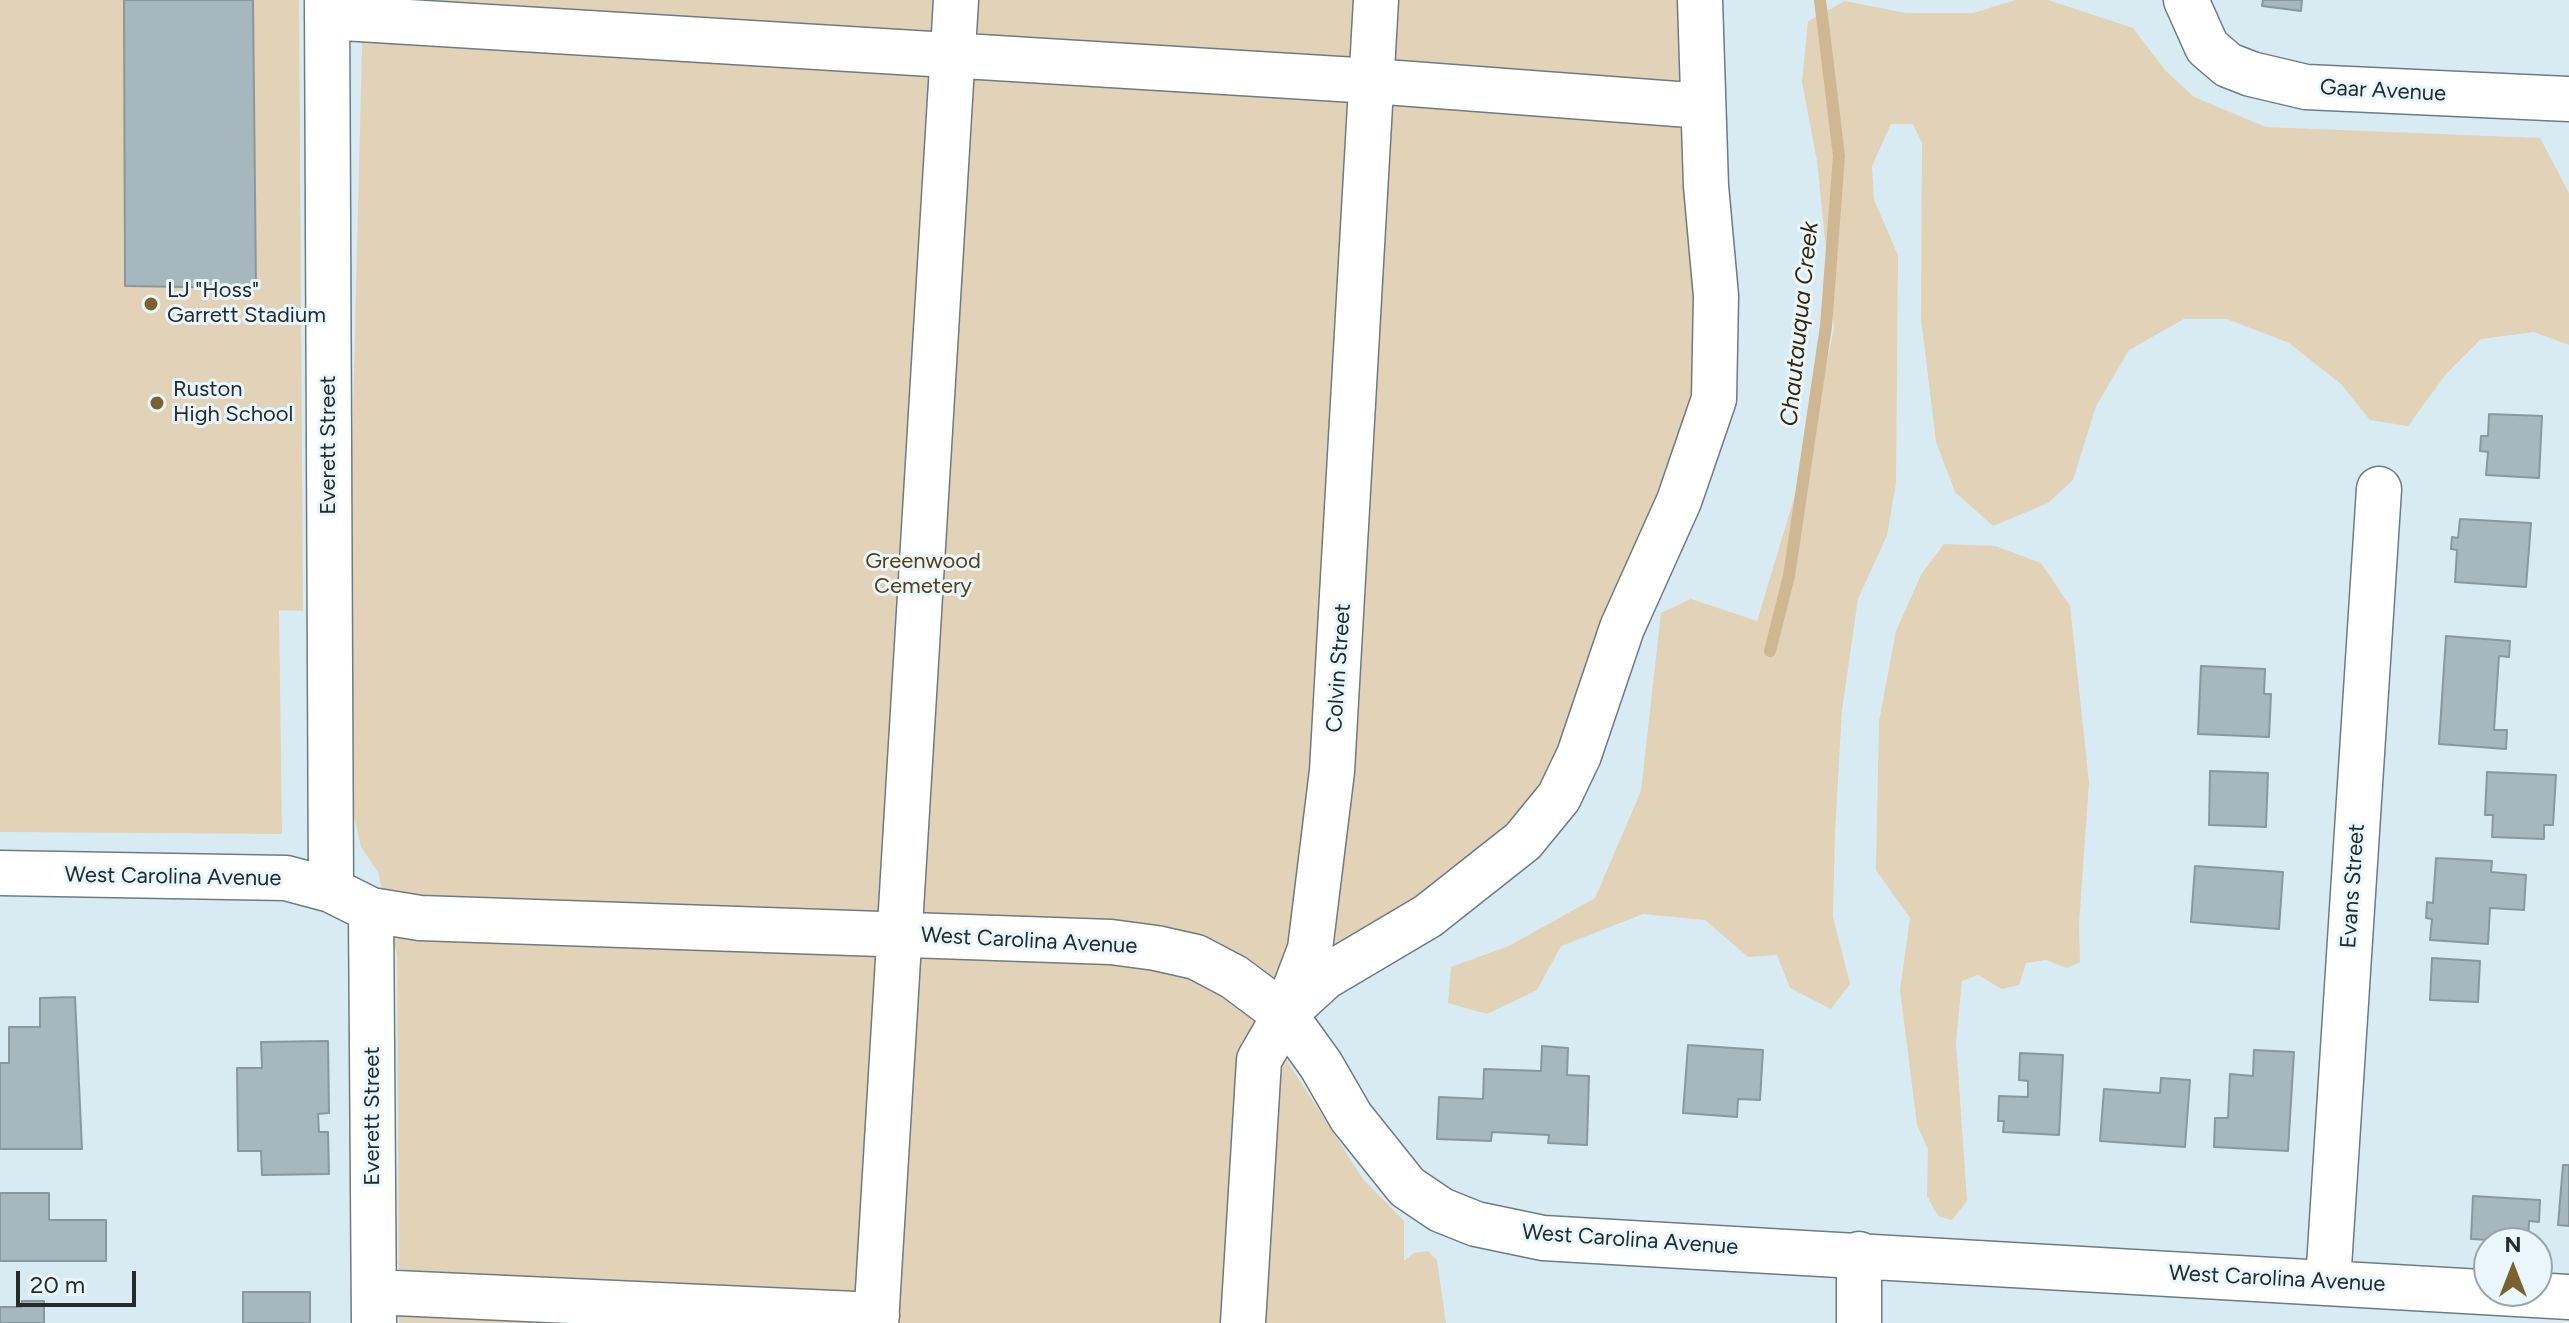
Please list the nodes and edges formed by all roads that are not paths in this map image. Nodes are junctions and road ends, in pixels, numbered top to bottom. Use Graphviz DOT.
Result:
graph roads {
  1 [pos="956,0"];
  2 [pos="1376,0"];
  3 [pos="1700,0"];
  4 [pos="2186,0"];
  5 [pos="327,9"];
  6 [pos="953,55"];
  7 [pos="1372,81"];
  8 [pos="2569,99"];
  9 [pos="1703,106"];
  10 [pos="2379,489"];
  11 [pos="0,873"];
  12 [pos="331,890"];
  13 [pos="371,910"];
  14 [pos="902,935"];
  15 [pos="1285,1015"];
  16 [pos="1859,1254"];
  17 [pos="2328,1282"];
  18 [pos="2569,1297"];
  19 [pos="374,1308"];
  20 [pos="876,1319"];
  21 [pos="1243,1323"];
  22 [pos="1859,1323"];
  1 -- 6 [label="street"];
  2 -- 7 [label="street, Colvin Street"];
  3 -- 9 [label="street"];
  4 -- 8 [label="street, Gaar Avenue"];
  5 -- 6 [label="street"];
  5 -- 12 [label="street, Everett Street"];
  6 -- 7 [label="street"];
  6 -- 14 [label="street"];
  7 -- 9 [label="street"];
  7 -- 15 [label="street, Colvin Street"];
  9 -- 15 [label="street"];
  10 -- 17 [label="street, Evans Street"];
  11 -- 12 [label="street, West Carolina Avenue"];
  12 -- 13 [label="street, West Carolina Avenue"];
  13 -- 14 [label="street, West Carolina Avenue"];
  13 -- 19 [label="street, Everett Street"];
  14 -- 15 [label="street, West Carolina Avenue"];
  14 -- 20 [label="street"];
  15 -- 16 [label="street, West Carolina Avenue"];
  15 -- 21 [label="street, Colvin Street"];
  16 -- 17 [label="street, West Carolina Avenue"];
  16 -- 22 [label="street"];
  17 -- 18 [label="street, West Carolina Avenue"];
  19 -- 20 [label="street"];
}
